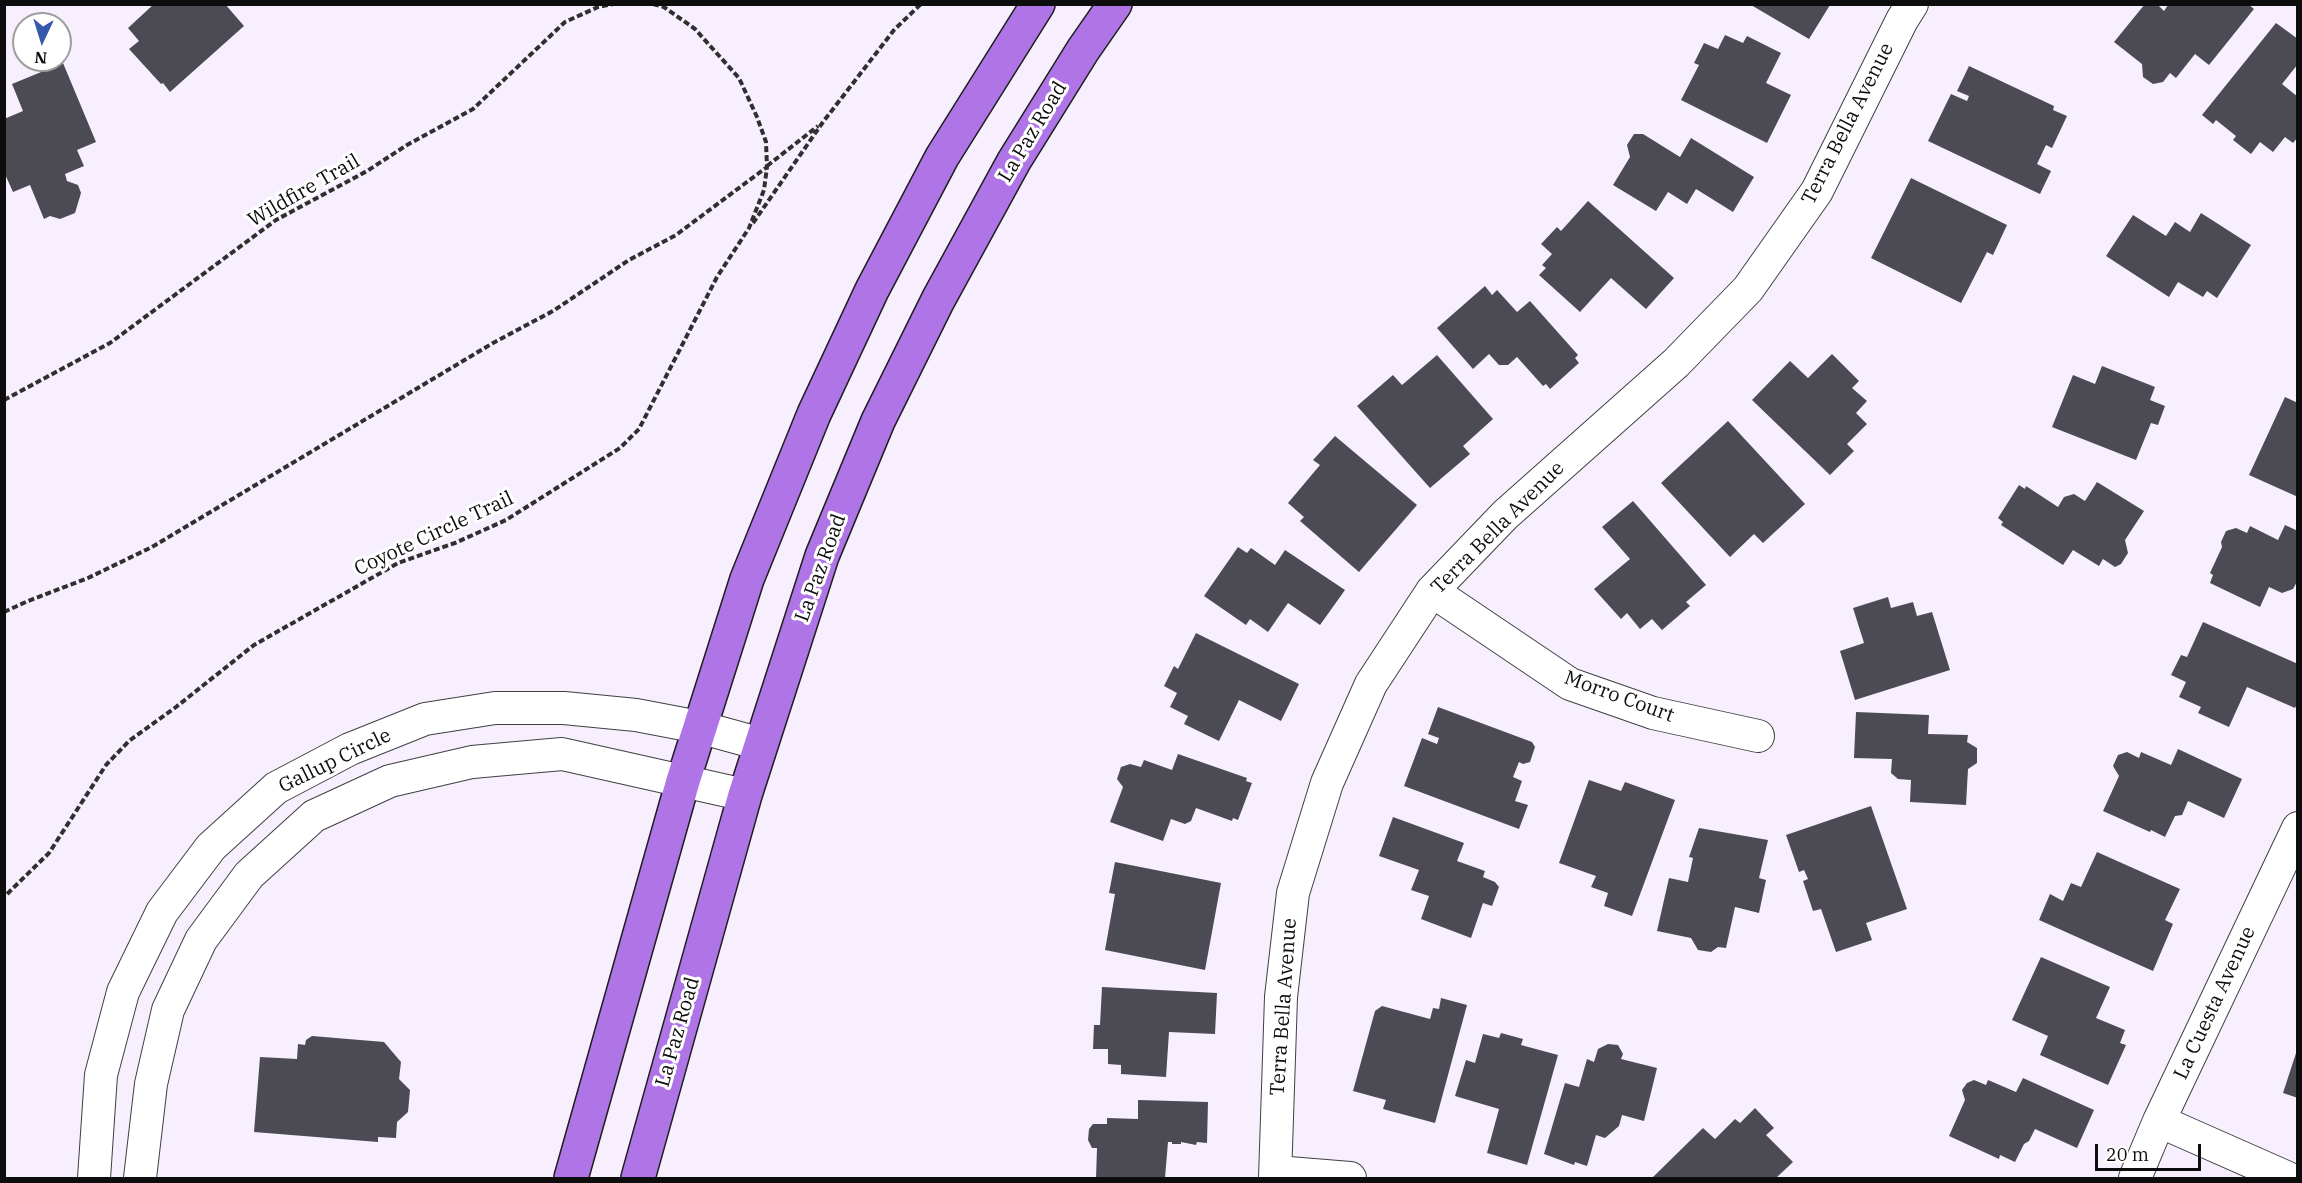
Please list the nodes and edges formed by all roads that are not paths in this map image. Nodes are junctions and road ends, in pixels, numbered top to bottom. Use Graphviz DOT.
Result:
graph roads {
  1 [pos="1038,4"];
  2 [pos="1115,4"];
  3 [pos="1912,4"];
  4 [pos="1432,591"];
  5 [pos="699,728"];
  6 [pos="1758,736"];
  7 [pos="761,744"];
  8 [pos="683,781"];
  9 [pos="746,795"];
  10 [pos="2298,828"];
  11 [pos="2159,1121"];
  12 [pos="1275,1175"];
  13 [pos="94,1179"];
  14 [pos="140,1179"];
  15 [pos="571,1179"];
  16 [pos="638,1179"];
  17 [pos="1350,1179"];
  18 [pos="2135,1179"];
  19 [pos="2288,1179"];
  1 -- 5 [label="main road"];
  2 -- 7 [label="main road, La Paz Road"];
  3 -- 4 [label="street, Terra Bella Avenue"];
  4 -- 6 [label="street, Morro Court"];
  4 -- 12 [label="street, Terra Bella Avenue"];
  5 -- 7 [label="street, Gallup Circle"];
  5 -- 8 [label="main road"];
  5 -- 13 [label="street, Gallup Circle"];
  7 -- 9 [label="main road, La Paz Road"];
  8 -- 9 [label="street, Gallup Circle"];
  8 -- 14 [label="street, Gallup Circle"];
  8 -- 15 [label="main road"];
  9 -- 16 [label="main road, La Paz Road"];
  10 -- 11 [label="street, La Cuesta Avenue"];
  11 -- 18 [label="street, La Cuesta Avenue"];
  11 -- 19 [label="street"];
  12 -- 17 [label="street"];
}
